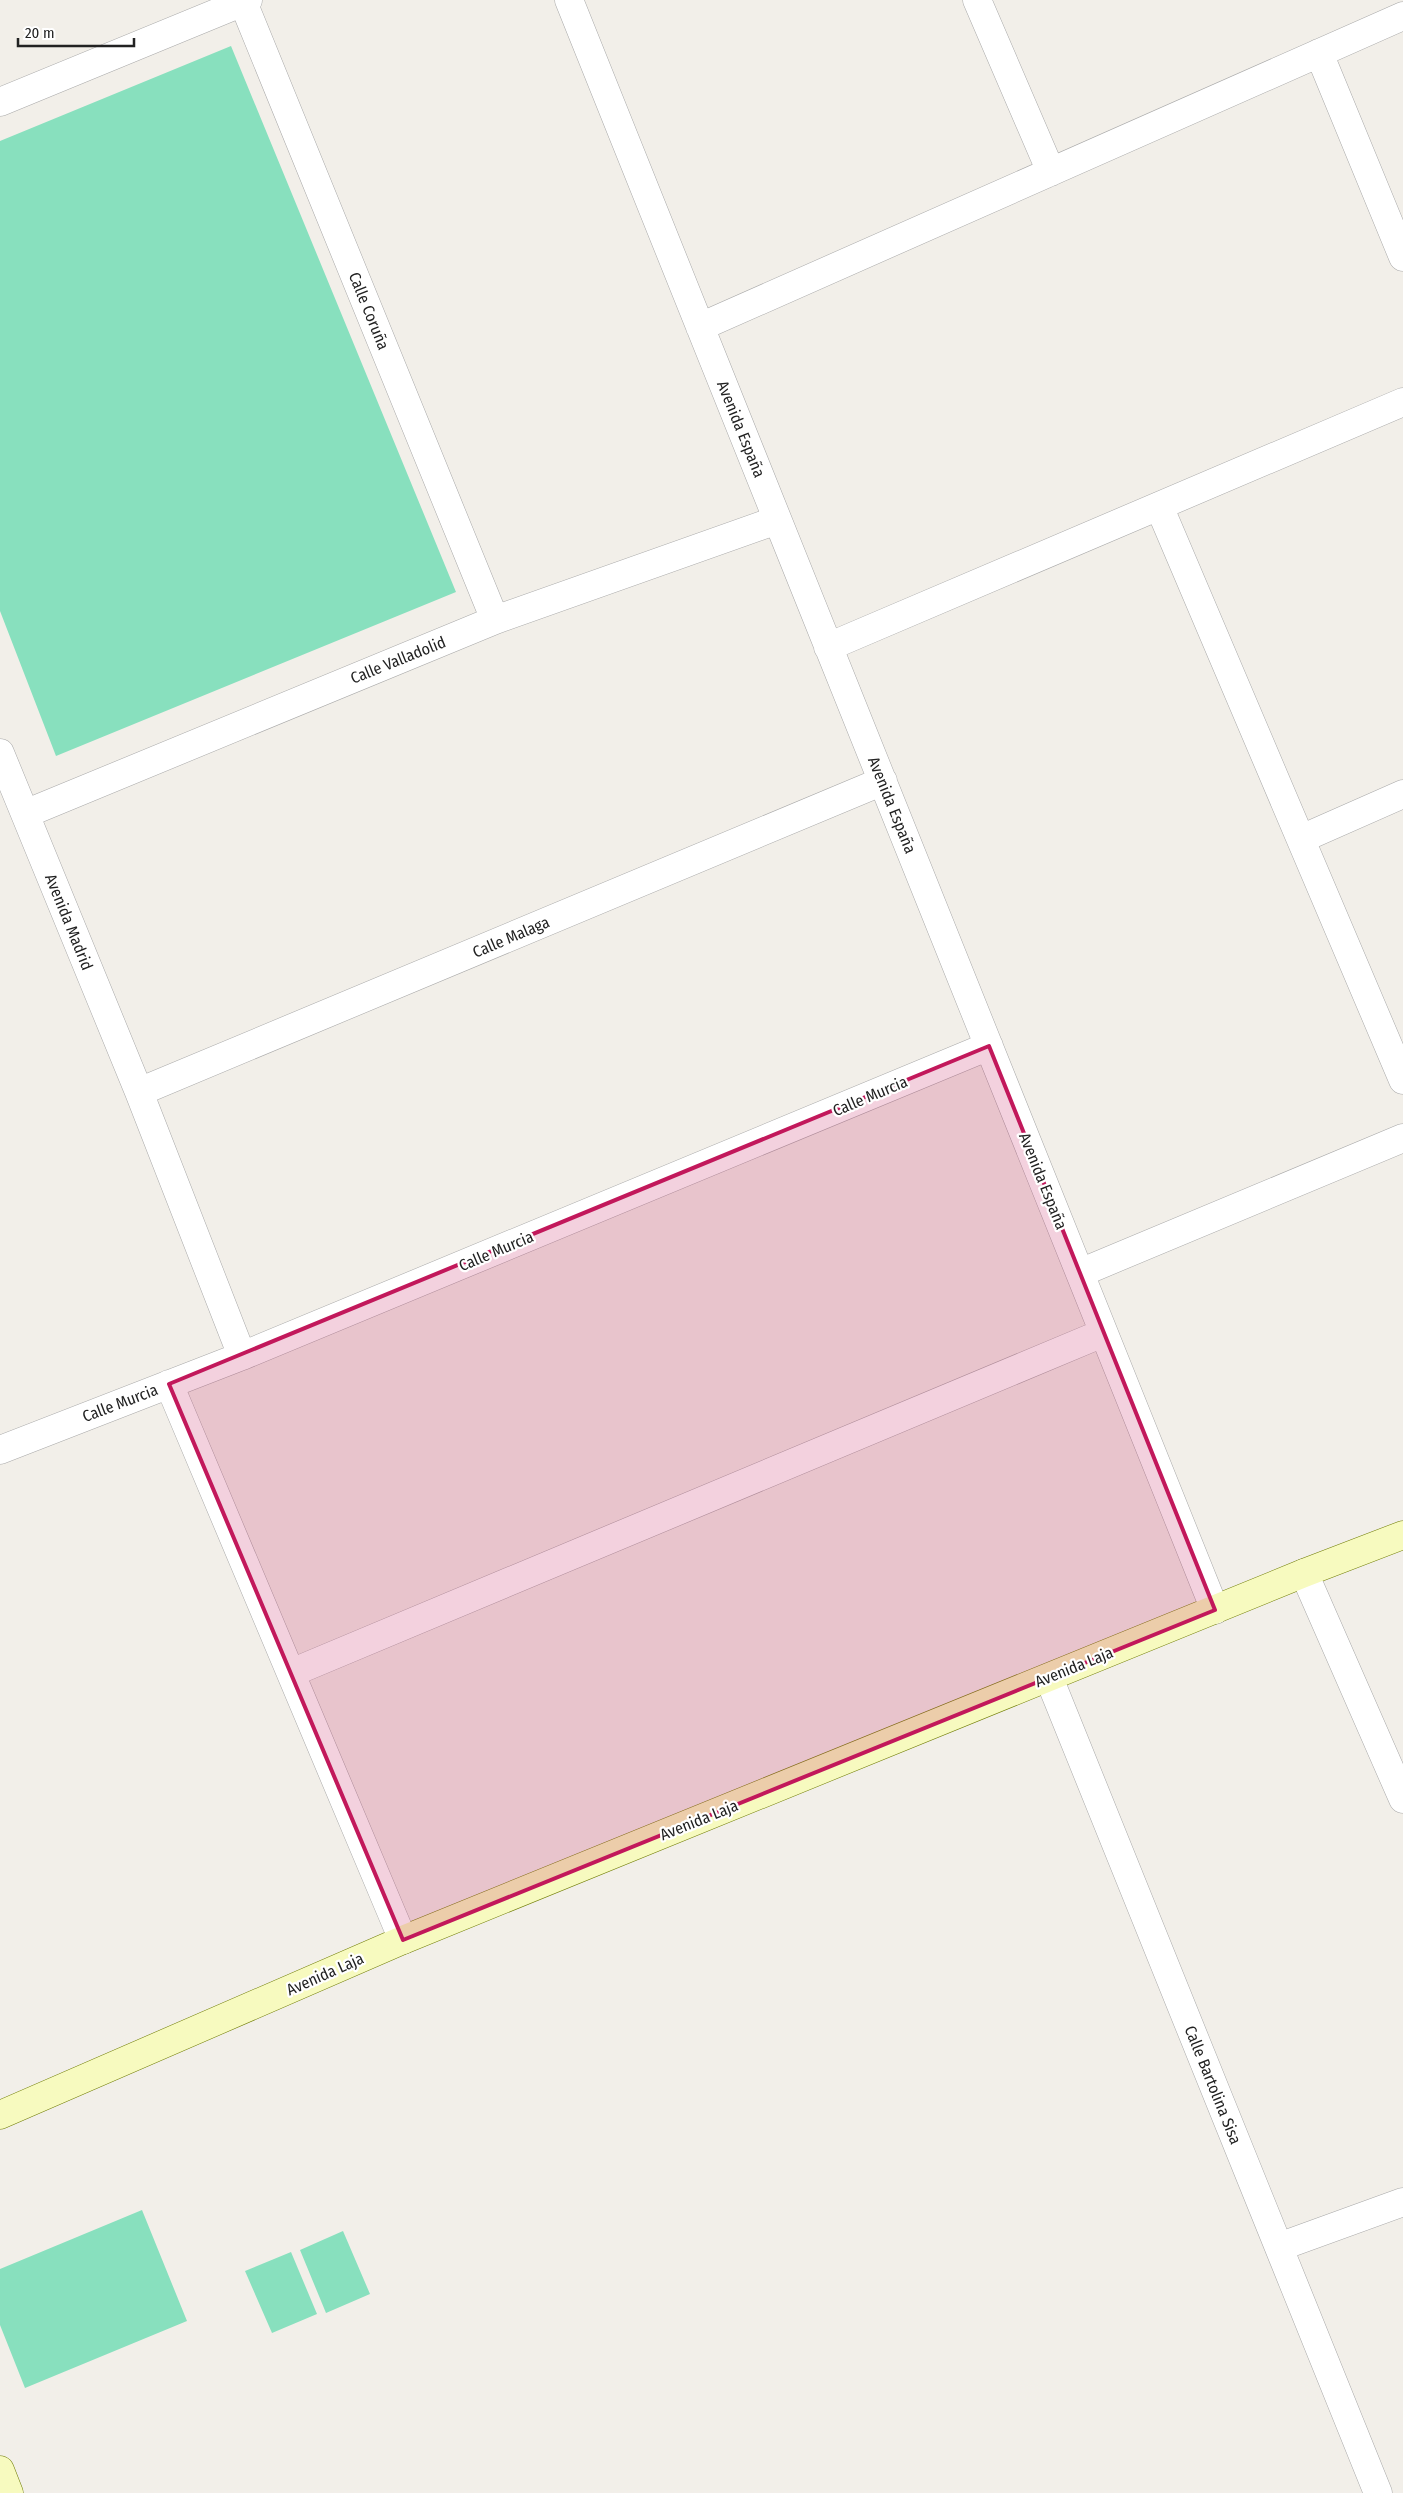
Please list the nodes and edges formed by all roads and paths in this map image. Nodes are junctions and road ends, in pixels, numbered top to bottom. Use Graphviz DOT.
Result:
graph roads {
  1 [pos="569,0"];
  2 [pos="977,0"];
  3 [pos="246,1"];
  4 [pos="1403,16"];
  5 [pos="1319,54"];
  6 [pos="0,102"];
  7 [pos="1051,172"];
  8 [pos="1403,256"];
  9 [pos="700,327"];
  10 [pos="1403,402"];
  11 [pos="1159,506"];
  12 [pos="778,520"];
  13 [pos="495,620"];
  14 [pos="828,647"];
  15 [pos="0,752"];
  16 [pos="883,781"];
  17 [pos="1403,794"];
  18 [pos="25,814"];
  19 [pos="1300,839"];
  20 [pos="989,1046"];
  21 [pos="1403,1080"];
  22 [pos="139,1092"];
  23 [pos="1403,1138"];
  24 [pos="1080,1272"];
  25 [pos="1104,1333"];
  26 [pos="242,1356"];
  27 [pos="169,1384"];
  28 [pos="0,1450"];
  29 [pos="1403,1535"];
  30 [pos="1304,1573"];
  31 [pos="1215,1610"];
  32 [pos="291,1673"];
  33 [pos="1049,1678"];
  34 [pos="1403,1799"];
  35 [pos="404,1940"];
  36 [pos="0,2116"];
  37 [pos="1403,2202"];
  38 [pos="1278,2247"];
  39 [pos="0,2470"];
  40 [pos="9,2493"];
  41 [pos="1378,2493"];
  1 -- 9 [label="street, Avenida España"];
  2 -- 7 [label="street"];
  3 -- 6 [label="street"];
  3 -- 13 [label="street, Calle Coruña"];
  4 -- 5 [label="street"];
  5 -- 7 [label="street"];
  5 -- 8 [label="street"];
  7 -- 9 [label="street"];
  9 -- 12 [label="street, Avenida España"];
  10 -- 11 [label="street"];
  11 -- 14 [label="street"];
  11 -- 19 [label="street"];
  12 -- 13 [label="street, Calle Valladolid"];
  12 -- 14 [label="street, Avenida España"];
  13 -- 18 [label="street, Calle Valladolid"];
  14 -- 16 [label="street, Avenida España"];
  15 -- 18 [label="street, Avenida Madrid"];
  16 -- 20 [label="street, Avenida España"];
  16 -- 22 [label="street, Calle Malaga"];
  17 -- 19 [label="street"];
  18 -- 22 [label="street, Avenida Madrid"];
  19 -- 21 [label="street"];
  20 -- 24 [label="street, Avenida España"];
  20 -- 26 [label="street, Calle Murcia"];
  22 -- 26 [label="street, Avenida Madrid"];
  23 -- 24 [label="street"];
  24 -- 25 [label="street, Avenida España"];
  25 -- 31 [label="street, Avenida España"];
  25 -- 32 [label="street"];
  26 -- 27 [label="street, Calle Murcia"];
  27 -- 28 [label="street, Calle Murcia"];
  27 -- 32 [label="street"];
  29 -- 30 [label="street, Avenida Laja"];
  30 -- 31 [label="street, Avenida Laja"];
  30 -- 34 [label="street"];
  31 -- 33 [label="street, Avenida Laja"];
  32 -- 35 [label="street"];
  33 -- 35 [label="street, Avenida Laja"];
  33 -- 38 [label="street, Calle Bartolina Sisa"];
  35 -- 36 [label="street, Avenida Laja"];
  37 -- 38 [label="street"];
  38 -- 41 [label="street, Calle Bartolina Sisa"];
  39 -- 40 [label="street"];
}
